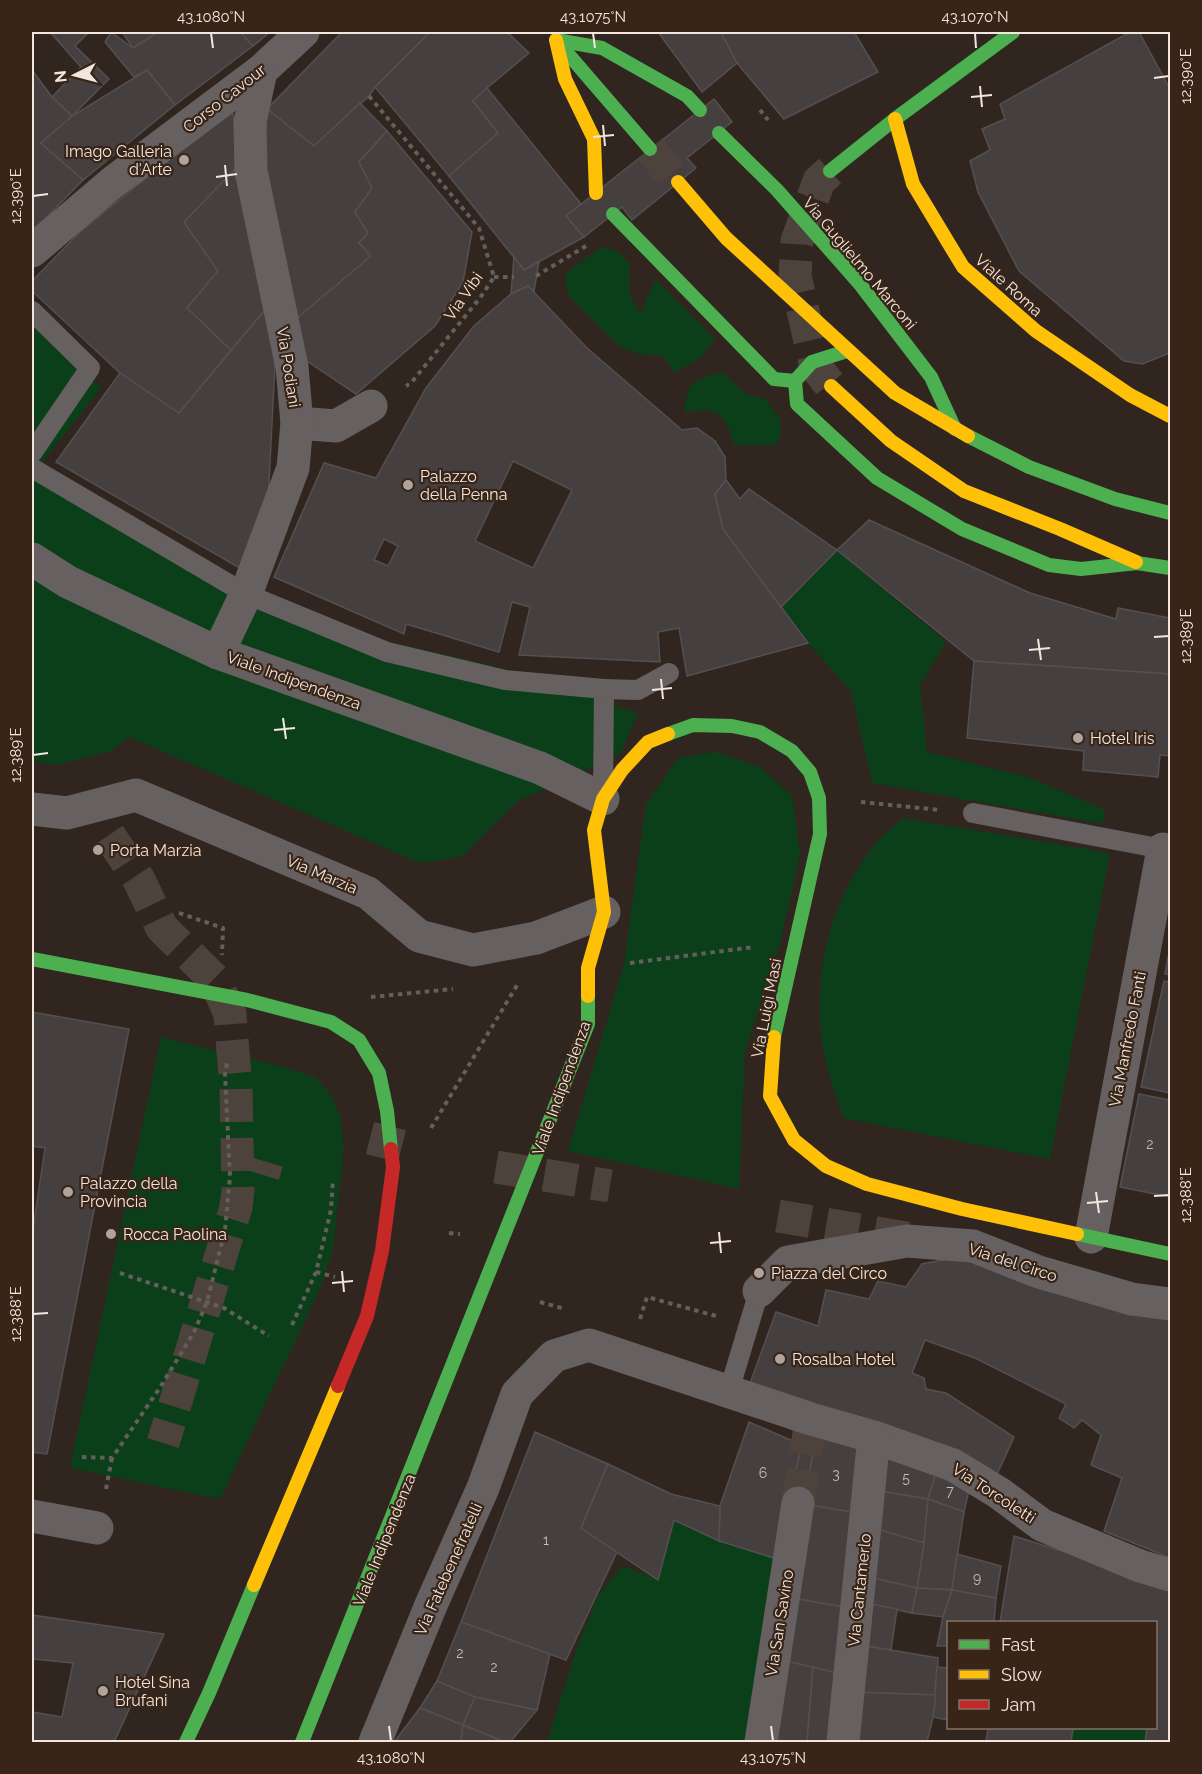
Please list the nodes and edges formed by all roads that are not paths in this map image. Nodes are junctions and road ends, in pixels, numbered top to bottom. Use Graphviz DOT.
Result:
graph roads {
  1 [pos="303,32"];
  2 [pos="1013,32"];
  3 [pos="552,36"];
  4 [pos="261,71"];
  5 [pos="699,110"];
  6 [pos="895,119"];
  7 [pos="719,133"];
  8 [pos="650,149"];
  9 [pos="830,171"];
  10 [pos="678,182"];
  11 [pos="596,193"];
  12 [pos="618,219"];
  13 [pos="32,251"];
  14 [pos="32,311"];
  15 [pos="847,351"];
  16 [pos="795,381"];
  17 [pos="831,386"];
  18 [pos="371,406"];
  19 [pos="1170,416"];
  20 [pos="297,423"];
  21 [pos="955,429"];
  22 [pos="32,453"];
  23 [pos="32,468"];
  24 [pos="1170,513"];
  25 [pos="32,559"];
  26 [pos="1137,563"];
  27 [pos="1170,568"];
  28 [pos="246,594"];
  29 [pos="218,653"];
  30 [pos="669,673"];
  31 [pos="604,689"];
  32 [pos="603,799"];
  33 [pos="32,809"];
  34 [pos="973,813"];
  35 [pos="1167,850"];
  36 [pos="604,912"];
  37 [pos="32,959"];
  38 [pos="1091,1237"];
  39 [pos="1170,1254"];
  40 [pos="759,1291"];
  41 [pos="1170,1304"];
  42 [pos="737,1394"];
  43 [pos="874,1437"];
  44 [pos="798,1503"];
  45 [pos="32,1516"];
  46 [pos="97,1528"];
  47 [pos="1170,1575"];
  48 [pos="186,1743"];
  49 [pos="302,1743"];
  50 [pos="375,1743"];
  51 [pos="761,1743"];
  52 [pos="843,1743"];
  1 -- 4 [label="street, Corso Cavour"];
  2 -- 6 [label="street"];
  3 -- 5 [label="street"];
  3 -- 8 [label="street"];
  3 -- 11 [label="street"];
  4 -- 13 [label="street, Corso Cavour"];
  4 -- 20 [label="street, Via Podiani"];
  6 -- 9 [label="street"];
  6 -- 19 [label="street, Viale Roma"];
  7 -- 21 [label="street, Via Guglielmo Marconi"];
  10 -- 15 [label="street"];
  12 -- 16 [label="street"];
  14 -- 22 [label="lane"];
  15 -- 16 [label="street"];
  15 -- 21 [label="street"];
  16 -- 26 [label="street"];
  17 -- 26 [label="street"];
  18 -- 20 [label="street"];
  20 -- 28 [label="street, Via Podiani"];
  21 -- 24 [label="street"];
  23 -- 28 [label="lane"];
  25 -- 29 [label="street, Viale Indipendenza"];
  26 -- 27 [label="street"];
  28 -- 29 [label="street, Via Podiani"];
  28 -- 31 [label="lane"];
  29 -- 32 [label="street, Viale Indipendenza"];
  30 -- 31 [label="lane"];
  31 -- 32 [label="lane"];
  32 -- 36 [label="street, Viale Indipendenza"];
  32 -- 38 [label="street, Via Luigi Masi"];
  33 -- 36 [label="street, Via Marzia"];
  34 -- 35 [label="lane"];
  35 -- 38 [label="street, Via Manfredo Fanti"];
  36 -- 49 [label="street, Viale Indipendenza"];
  37 -- 48 [label="street"];
  38 -- 39 [label="street, Via Luigi Masi"];
  40 -- 41 [label="street, Via del Circo"];
  40 -- 42 [label="lane"];
  42 -- 43 [label="street, Via Torcoletti"];
  42 -- 50 [label="street, Via Fatebenefratelli"];
  43 -- 47 [label="street, Via Torcoletti"];
  43 -- 52 [label="street, Via Cantamerlo"];
  44 -- 51 [label="street, Via San Savino"];
  45 -- 46 [label="street"];
}
